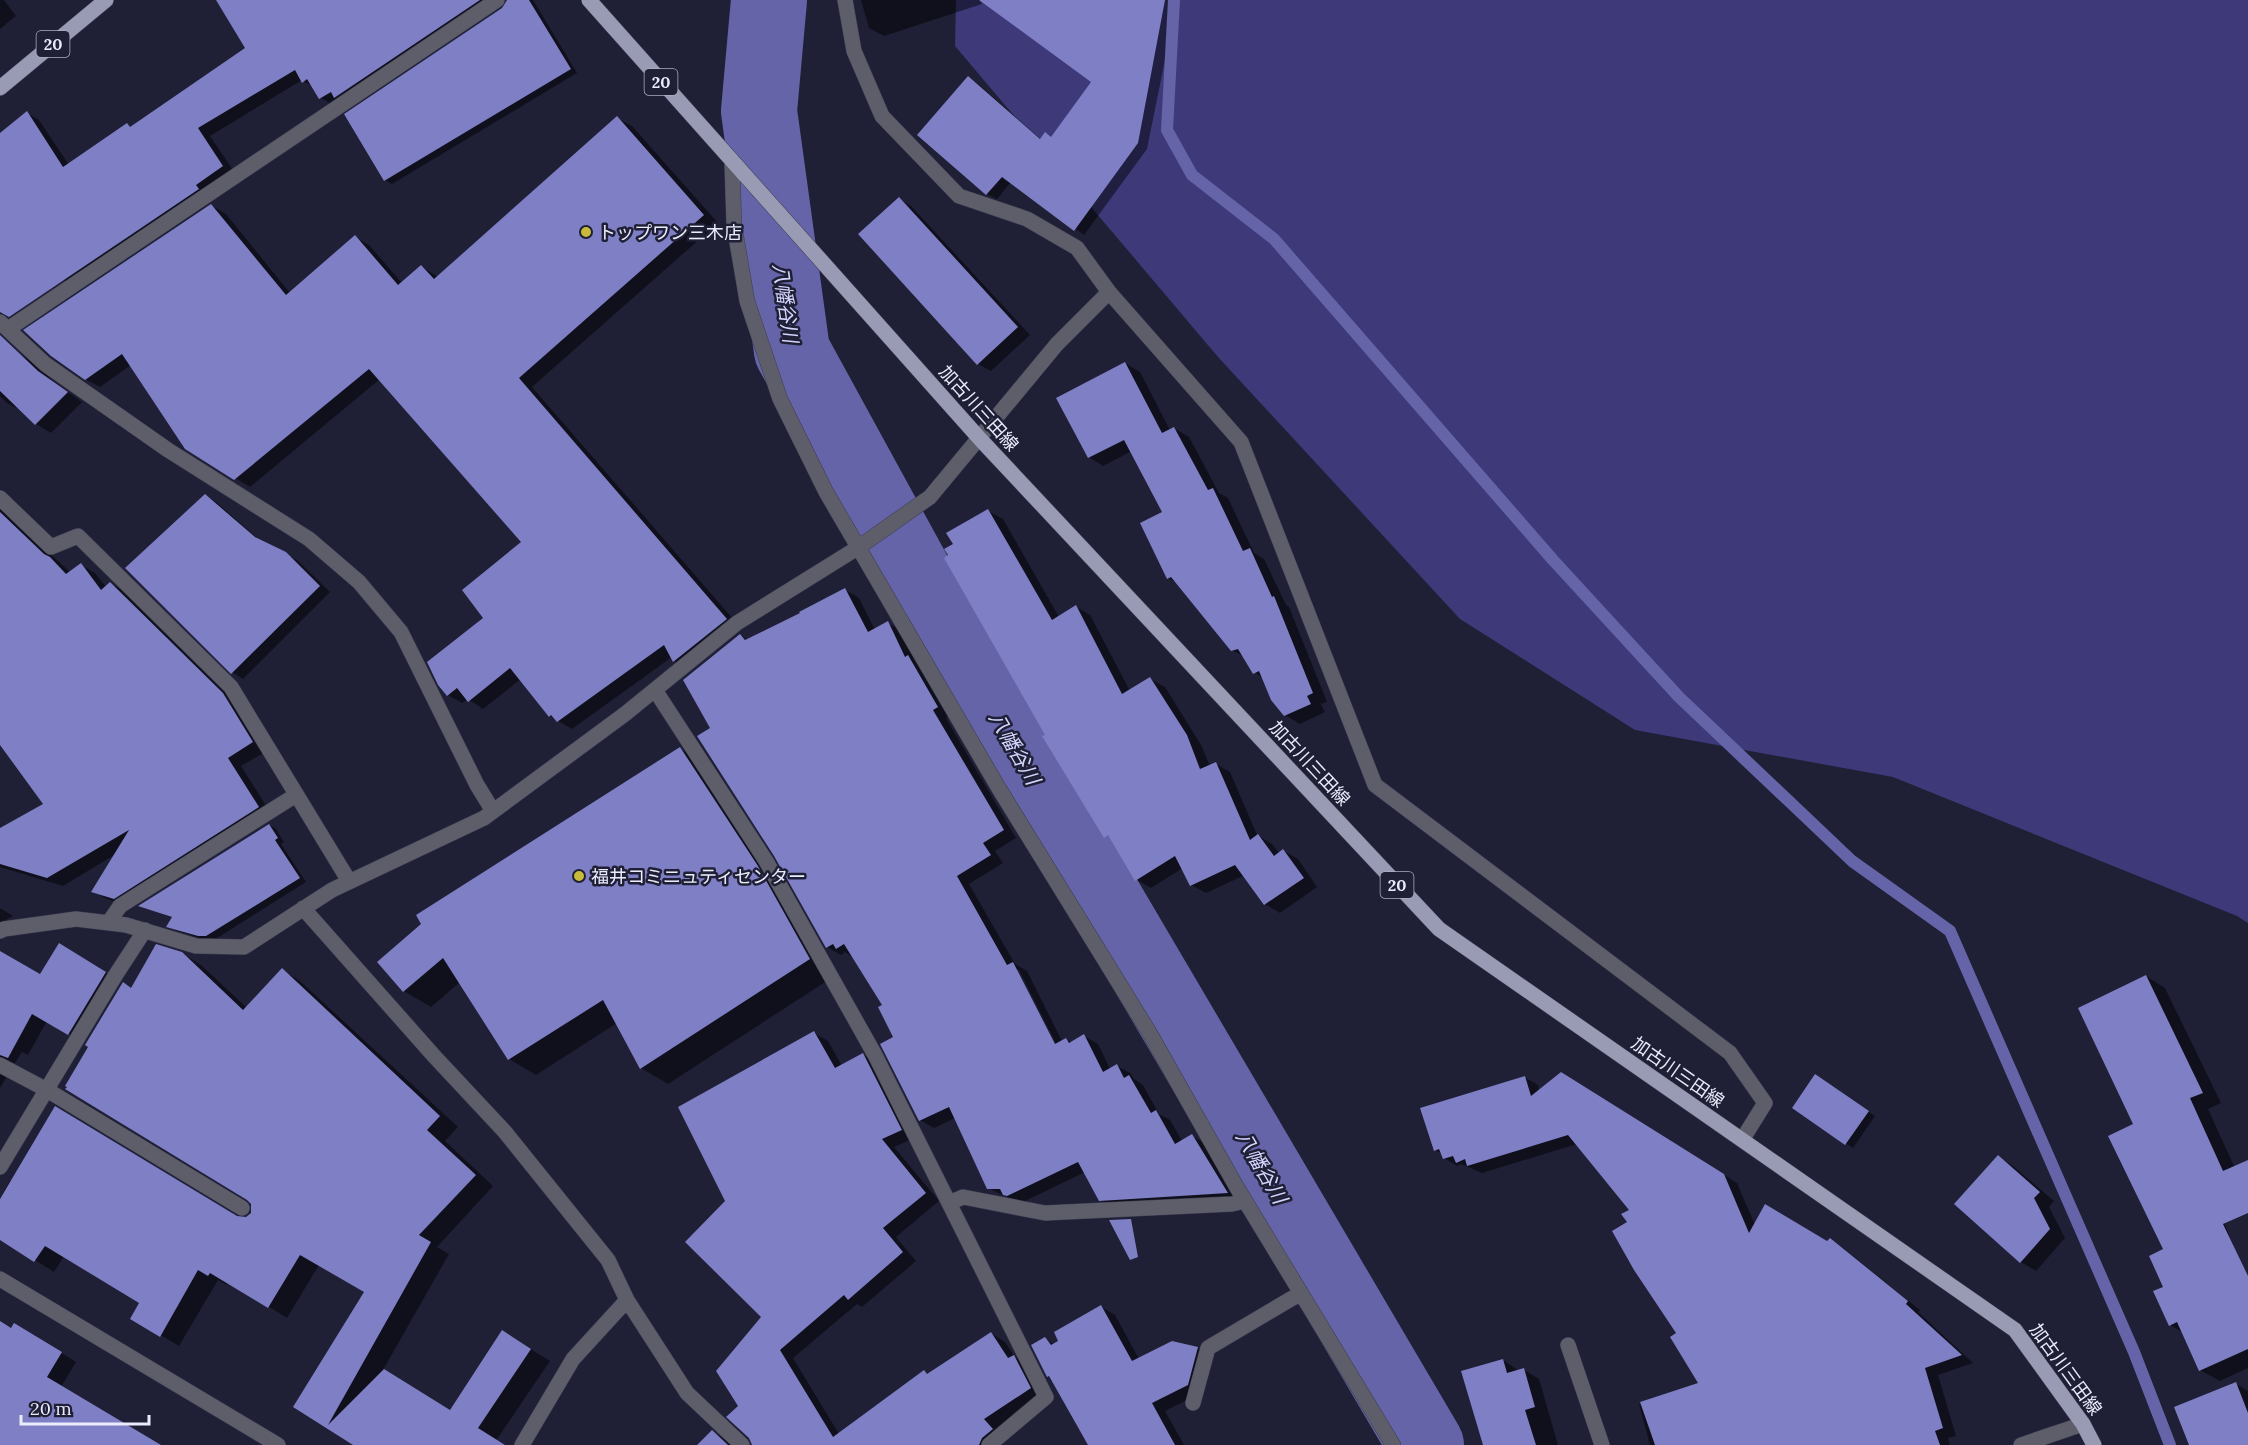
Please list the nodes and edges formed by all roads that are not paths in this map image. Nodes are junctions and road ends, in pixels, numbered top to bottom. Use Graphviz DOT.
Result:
graph roads {
  1 [pos="106,0"];
  2 [pos="497,0"];
  3 [pos="589,0"];
  4 [pos="845,0"];
  5 [pos="0,88"];
  6 [pos="732,163"];
  7 [pos="1109,292"];
  8 [pos="4,326"];
  9 [pos="980,439"];
  10 [pos="0,498"];
  11 [pos="859,547"];
  12 [pos="654,690"];
  13 [pos="296,795"];
  14 [pos="493,811"];
  15 [pos="349,881"];
  16 [pos="303,908"];
  17 [pos="109,922"];
  18 [pos="145,930"];
  19 [pos="0,931"];
  20 [pos="0,1065"];
  21 [pos="46,1090"];
  22 [pos="1742,1140"];
  23 [pos="0,1167"];
  24 [pos="1245,1201"];
  25 [pos="949,1203"];
  26 [pos="242,1208"];
  27 [pos="0,1279"];
  28 [pos="1301,1293"];
  29 [pos="627,1300"];
  30 [pos="1568,1345"];
  31 [pos="1193,1403"];
  32 [pos="2083,1425"];
  33 [pos="278,1445"];
  34 [pos="522,1445"];
  35 [pos="742,1445"];
  36 [pos="989,1445"];
  37 [pos="1393,1445"];
  38 [pos="1602,1445"];
  39 [pos="2021,1445"];
  40 [pos="2094,1445"];
  1 -- 5 [label="main road, 20"];
  2 -- 8 [label="street"];
  3 -- 6 [label="main road, 加古川三田線 / 20"];
  4 -- 7 [label="street"];
  6 -- 9 [label="main road, 加古川三田線 / 20"];
  6 -- 11 [label="street"];
  7 -- 9 [label="street"];
  7 -- 22 [label="street"];
  8 -- 14 [label="street"];
  9 -- 11 [label="street"];
  9 -- 22 [label="main road, 加古川三田線 / 20"];
  10 -- 13 [label="street"];
  11 -- 12 [label="street"];
  11 -- 24 [label="street"];
  12 -- 14 [label="street"];
  12 -- 25 [label="street"];
  13 -- 15 [label="street"];
  13 -- 17 [label="street"];
  14 -- 15 [label="street"];
  15 -- 16 [label="street"];
  16 -- 18 [label="street"];
  16 -- 29 [label="street"];
  17 -- 18 [label="street"];
  17 -- 19 [label="street"];
  18 -- 21 [label="street"];
  20 -- 21 [label="street"];
  21 -- 23 [label="street"];
  21 -- 26 [label="street"];
  22 -- 32 [label="main road, 加古川三田線 / 20"];
  24 -- 25 [label="street"];
  24 -- 28 [label="street"];
  25 -- 36 [label="street"];
  27 -- 33 [label="street"];
  28 -- 31 [label="street"];
  28 -- 37 [label="street"];
  29 -- 34 [label="street"];
  29 -- 35 [label="street"];
  30 -- 38 [label="street"];
  32 -- 39 [label="street"];
  32 -- 40 [label="main road, 加古川三田線 / 20"];
}
